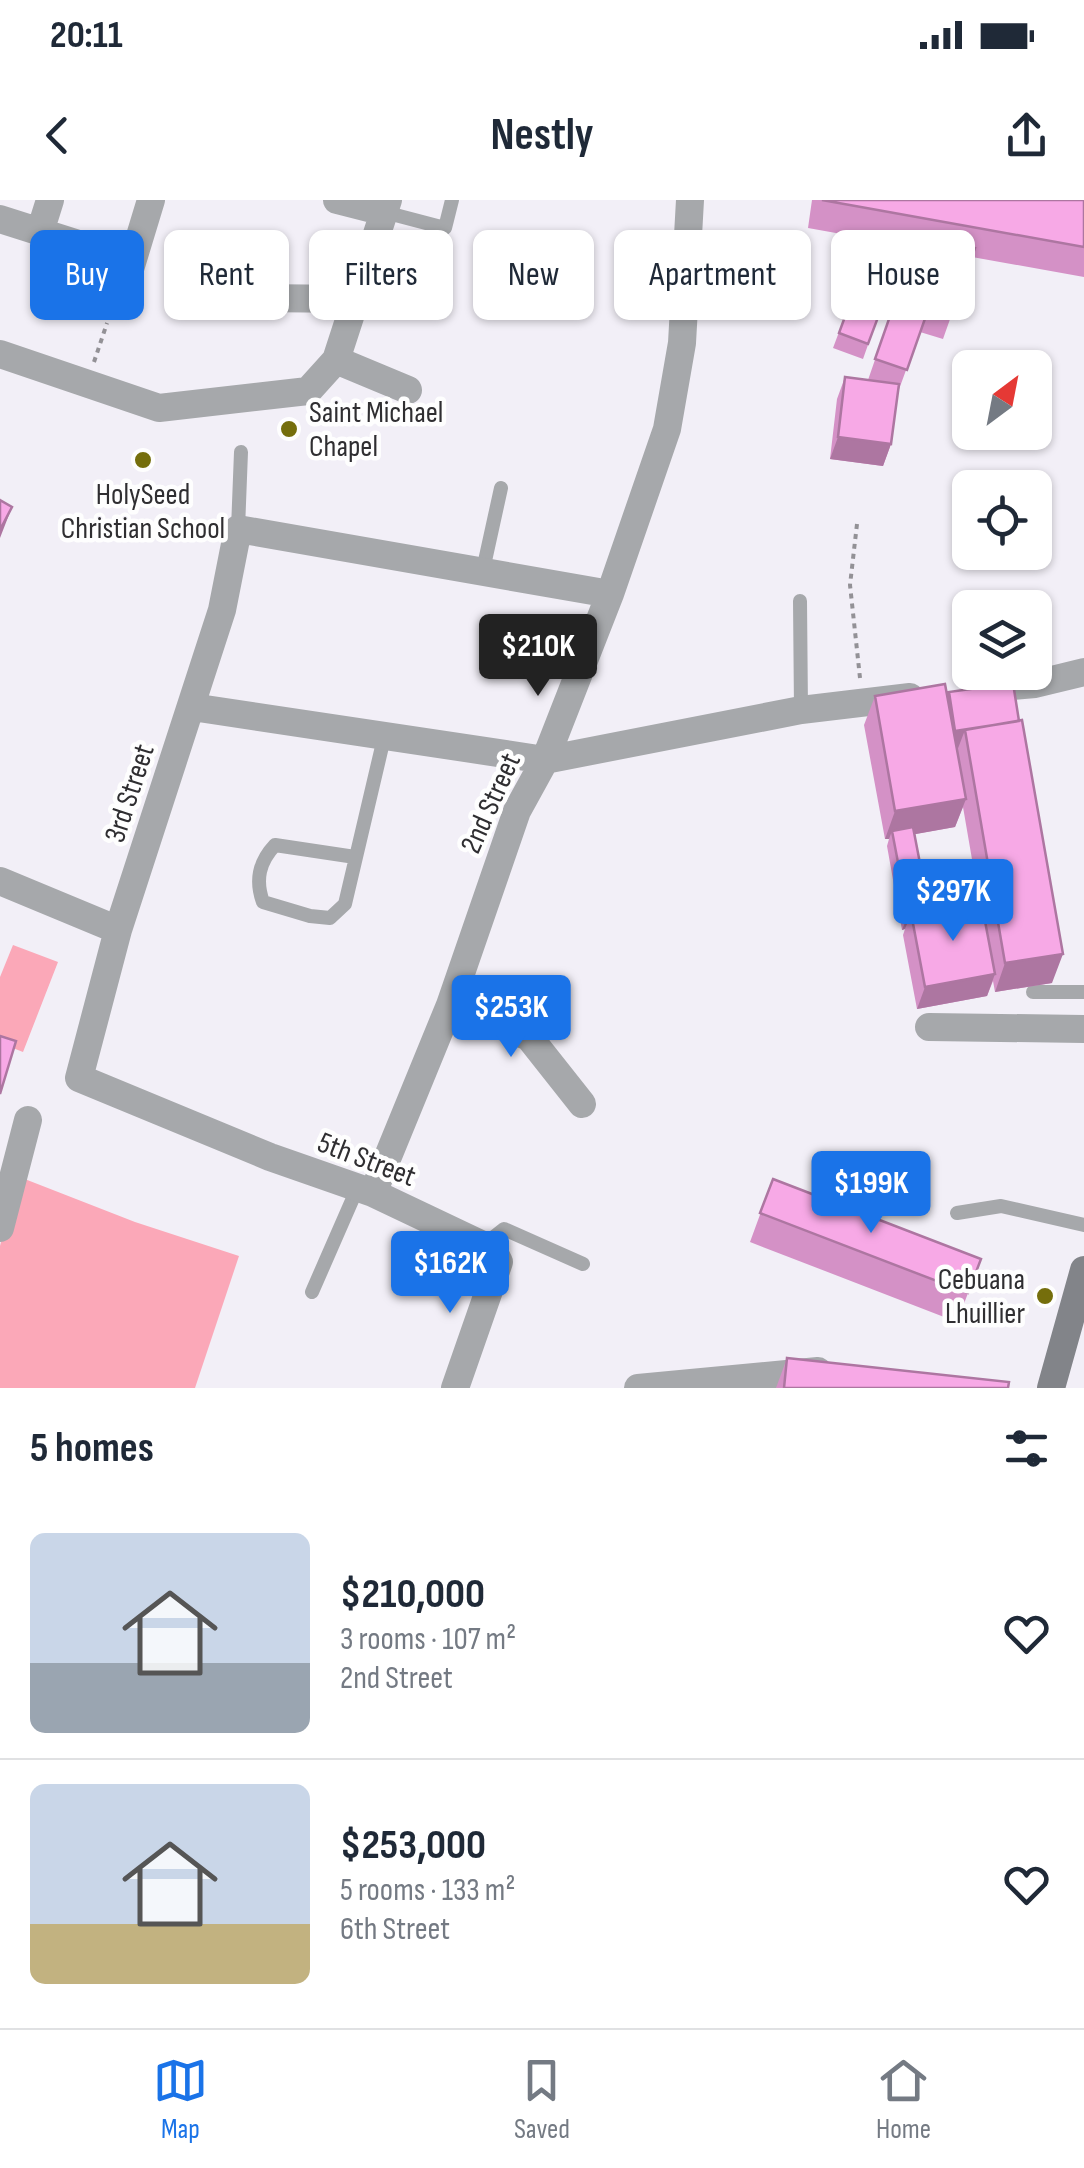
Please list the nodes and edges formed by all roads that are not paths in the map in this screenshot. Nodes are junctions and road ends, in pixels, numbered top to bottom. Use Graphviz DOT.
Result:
graph roads {
  1 [pos="50,200"];
  2 [pos="150,200"];
  3 [pos="337,200"];
  4 [pos="452,200"];
  5 [pos="690,200"];
  6 [pos="386,206"];
  7 [pos="0,220"];
  8 [pos="33,230"];
  9 [pos="41,230"];
  10 [pos="141,230"];
  11 [pos="379,230"];
  12 [pos="350,320"];
  13 [pos="0,354"];
  14 [pos="336,360"];
  15 [pos="408,390"];
  16 [pos="241,452"];
  17 [pos="501,488"];
  18 [pos="238,529"];
  19 [pos="482,570"];
  20 [pos="610,594"];
  21 [pos="800,601"];
  22 [pos="1084,672"];
  23 [pos="1052,678"];
  24 [pos="1052,687"];
  25 [pos="978,690"];
  26 [pos="1084,694"];
  27 [pos="192,707"];
  28 [pos="801,710"];
  29 [pos="384,738"];
  30 [pos="545,760"];
  31 [pos="354,857"];
  32 [pos="0,880"];
  33 [pos="118,930"];
  34 [pos="1033,992"];
  35 [pos="1084,992"];
  36 [pos="450,1005"];
  37 [pos="930,1027"];
  38 [pos="1084,1029"];
  39 [pos="79,1078"];
  40 [pos="582,1104"];
  41 [pos="28,1120"];
  42 [pos="365,1191"];
  43 [pos="957,1213"];
  44 [pos="1084,1225"];
  45 [pos="0,1228"];
  46 [pos="485,1244"];
  47 [pos="582,1264"];
  48 [pos="1084,1270"];
  49 [pos="312,1292"];
  50 [pos="854,1370"];
  51 [pos="679,1385"];
  52 [pos="455,1388"];
  53 [pos="638,1388"];
  54 [pos="1051,1388"];
  1 -- 9 [label="street"];
  2 -- 10 [label="street"];
  3 -- 6 [label="street"];
  4 -- 6 [label="lane"];
  5 -- 20 [label="street, 2nd Street"];
  6 -- 11 [label="street"];
  7 -- 8 [label="street"];
  12 -- 14 [label="street"];
  13 -- 14 [label="street"];
  14 -- 15 [label="street"];
  16 -- 18 [label="lane"];
  17 -- 19 [label="lane"];
  18 -- 19 [label="street"];
  18 -- 27 [label="street, 3rd Street"];
  19 -- 20 [label="street"];
  20 -- 30 [label="street, 2nd Street"];
  21 -- 28 [label="lane"];
  22 -- 23 [label="street"];
  24 -- 26 [label="street"];
  25 -- 28 [label="street"];
  27 -- 29 [label="street"];
  27 -- 33 [label="street, 3rd Street"];
  28 -- 30 [label="street"];
  29 -- 30 [label="street"];
  29 -- 31 [label="lane"];
  30 -- 36 [label="street, 2nd Street"];
  31 -- 31 [label="lane"];
  32 -- 33 [label="street"];
  33 -- 39 [label="street, 3rd Street"];
  34 -- 35 [label="lane"];
  36 -- 40 [label="street"];
  36 -- 42 [label="street, 2nd Street"];
  37 -- 38 [label="street"];
  39 -- 42 [label="street, 5th Street"];
  41 -- 45 [label="street"];
  42 -- 46 [label="street, 5th Street"];
  42 -- 49 [label="lane"];
  43 -- 44 [label="lane"];
  46 -- 47 [label="lane"];
  46 -- 52 [label="street"];
  48 -- 54 [label="main road"];
  50 -- 51 [label="street"];
  51 -- 53 [label="street"];
}
